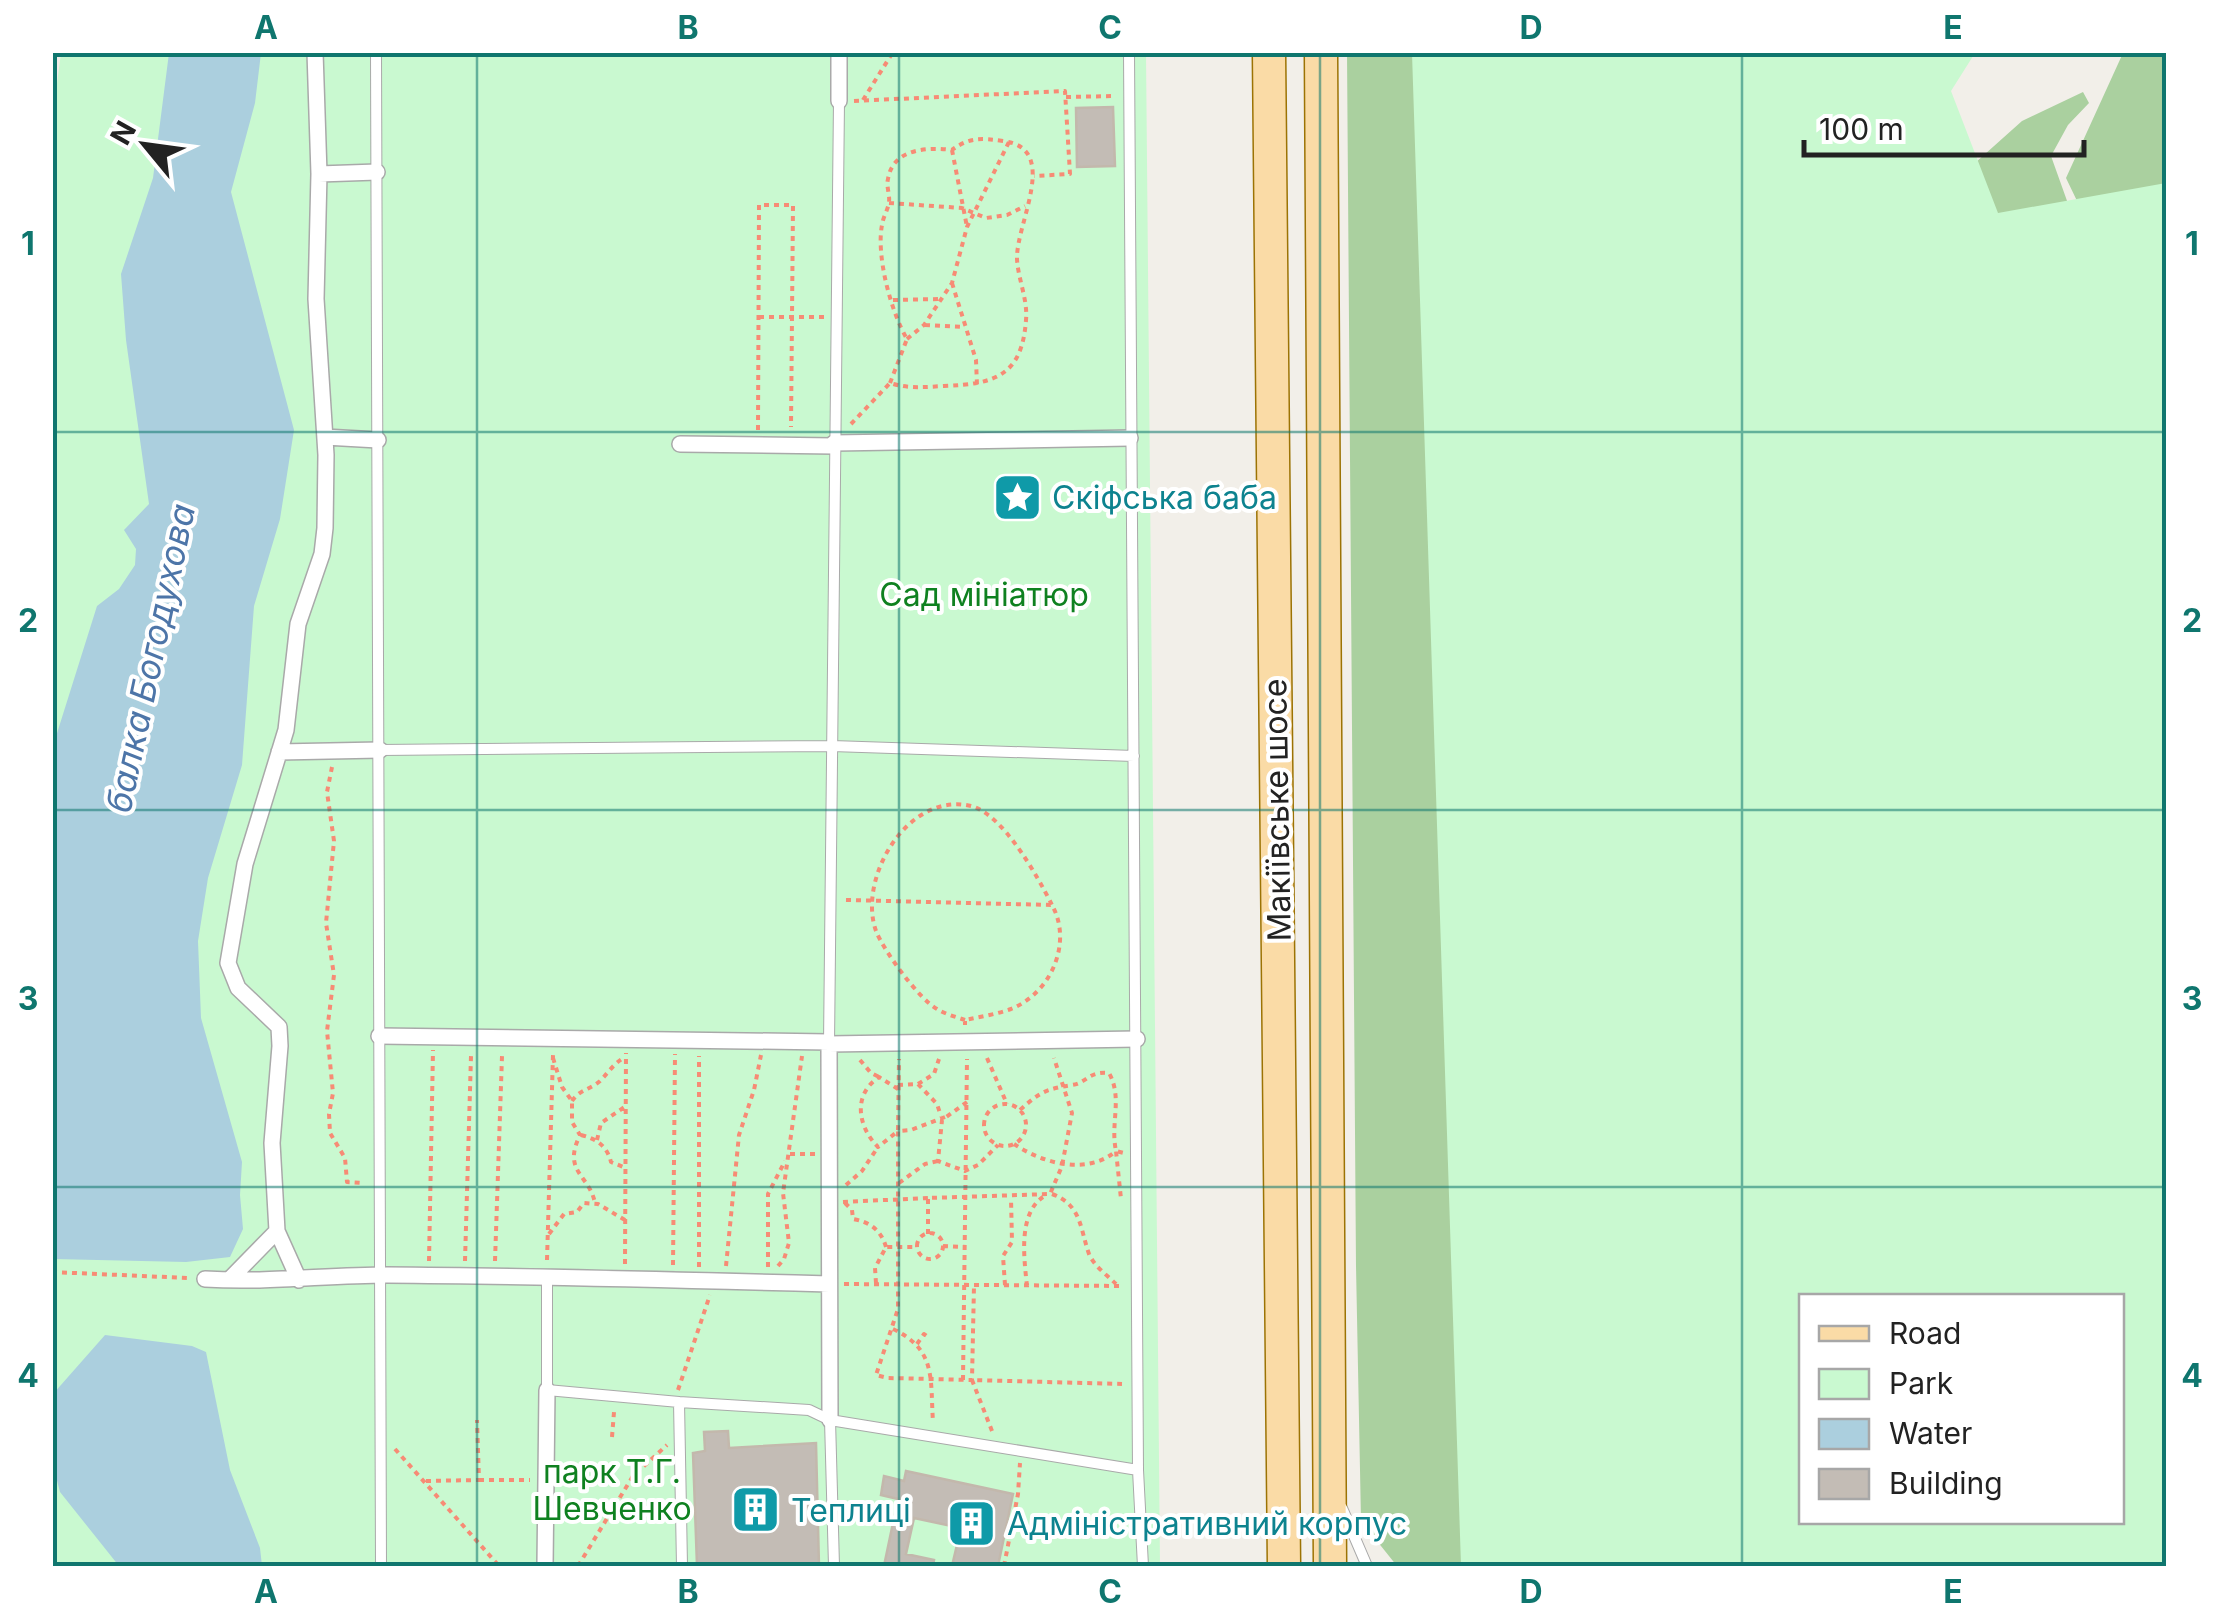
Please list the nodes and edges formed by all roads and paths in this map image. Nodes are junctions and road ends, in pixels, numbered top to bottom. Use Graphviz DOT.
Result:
graph roads {
  1 [pos="315,52"];
  2 [pos="376,52"];
  3 [pos="839,52"];
  4 [pos="893,52"];
  5 [pos="1128,52"];
  6 [pos="1269,52"];
  7 [pos="1321,52"];
  8 [pos="1128,96"];
  9 [pos="1066,98"];
  10 [pos="863,100"];
  11 [pos="839,102"];
  12 [pos="1010,142"];
  13 [pos="952,150"];
  14 [pos="377,172"];
  15 [pos="318,174"];
  16 [pos="1034,176"];
  17 [pos="889,203"];
  18 [pos="1026,206"];
  19 [pos="962,208"];
  20 [pos="974,213"];
  21 [pos="967,226"];
  22 [pos="952,283"];
  23 [pos="892,300"];
  24 [pos="938,300"];
  25 [pos="758,317"];
  26 [pos="792,317"];
  27 [pos="836,317"];
  28 [pos="924,325"];
  29 [pos="965,328"];
  30 [pos="907,338"];
  31 [pos="890,383"];
  32 [pos="977,384"];
  33 [pos="325,438"];
  34 [pos="1130,438"];
  35 [pos="378,440"];
  36 [pos="680,444"];
  37 [pos="834,444"];
  38 [pos="758,445"];
  39 [pos="790,446"];
  40 [pos="832,746"];
  41 [pos="334,750"];
  42 [pos="380,750"];
  43 [pos="279,752"];
  44 [pos="1134,756"];
  45 [pos="872,899"];
  46 [pos="832,901"];
  47 [pos="1052,905"];
  48 [pos="965,1020"];
  49 [pos="378,1036"];
  50 [pos="434,1038"];
  51 [pos="472,1039"];
  52 [pos="1137,1039"];
  53 [pos="502,1040"];
  54 [pos="553,1040"];
  55 [pos="676,1040"];
  56 [pos="700,1041"];
  57 [pos="761,1041"];
  58 [pos="804,1041"];
  59 [pos="1045,1041"];
  60 [pos="974,1042"];
  61 [pos="829,1043"];
  62 [pos="898,1043"];
  63 [pos="934,1043"];
  64 [pos="852,1044"];
  65 [pos="626,1049"];
  66 [pos="553,1058"];
  67 [pos="879,1076"];
  68 [pos="918,1084"];
  69 [pos="1062,1085"];
  70 [pos="898,1087"];
  71 [pos="572,1100"];
  72 [pos="967,1102"];
  73 [pos="1007,1104"];
  74 [pos="626,1106"];
  75 [pos="1020,1110"];
  76 [pos="943,1116"];
  77 [pos="898,1131"];
  78 [pos="580,1135"];
  79 [pos="596,1140"];
  80 [pos="1014,1144"];
  81 [pos="998,1145"];
  82 [pos="878,1148"];
  83 [pos="1116,1151"];
  84 [pos="788,1154"];
  85 [pos="828,1154"];
  86 [pos="1134,1156"];
  87 [pos="938,1161"];
  88 [pos="1062,1166"];
  89 [pos="626,1168"];
  90 [pos="965,1170"];
  91 [pos="379,1182"];
  92 [pos="898,1184"];
  93 [pos="1050,1194"];
  94 [pos="1012,1196"];
  95 [pos="966,1197"];
  96 [pos="898,1198"];
  97 [pos="928,1198"];
  98 [pos="845,1202"];
  99 [pos="594,1203"];
  100 [pos="625,1220"];
  101 [pos="1137,1221"];
  102 [pos="277,1232"];
  103 [pos="928,1234"];
  104 [pos="548,1238"];
  105 [pos="886,1246"];
  106 [pos="898,1246"];
  107 [pos="918,1246"];
  108 [pos="943,1246"];
  109 [pos="966,1246"];
  110 [pos="52,1272"];
  111 [pos="380,1275"];
  112 [pos="429,1276"];
  113 [pos="465,1276"];
  114 [pos="495,1276"];
  115 [pos="547,1276"];
  116 [pos="205,1278"];
  117 [pos="624,1278"];
  118 [pos="230,1280"];
  119 [pos="299,1280"];
  120 [pos="673,1280"];
  121 [pos="712,1281"];
  122 [pos="829,1284"];
  123 [pos="877,1285"];
  124 [pos="898,1285"];
  125 [pos="966,1285"];
  126 [pos="974,1285"];
  127 [pos="1005,1285"];
  128 [pos="1027,1286"];
  129 [pos="1118,1286"];
  130 [pos="1135,1286"];
  131 [pos="893,1329"];
  132 [pos="924,1334"];
  133 [pos="917,1344"];
  134 [pos="930,1379"];
  135 [pos="963,1380"];
  136 [pos="972,1380"];
  137 [pos="1136,1384"];
  138 [pos="547,1390"];
  139 [pos="614,1397"];
  140 [pos="676,1402"];
  141 [pos="478,1420"];
  142 [pos="830,1420"];
  143 [pos="934,1436"];
  144 [pos="679,1437"];
  145 [pos="612,1438"];
  146 [pos="380,1446"];
  147 [pos="998,1446"];
  148 [pos="1020,1451"];
  149 [pos="1138,1470"];
  150 [pos="479,1480"];
  151 [pos="1330,1480"];
  152 [pos="426,1481"];
  153 [pos="546,1481"];
  154 [pos="382,1566"];
  155 [pos="499,1566"];
  156 [pos="546,1566"];
  157 [pos="578,1566"];
  158 [pos="682,1566"];
  159 [pos="834,1566"];
  160 [pos="1004,1566"];
  161 [pos="1143,1566"];
  162 [pos="1284,1566"];
  163 [pos="1330,1566"];
  164 [pos="1367,1566"];
  1 -- 15 [label="street"];
  2 -- 14 [label="lane"];
  3 -- 11 [label="street"];
  4 -- 10 [label="path"];
  5 -- 8 [label="lane"];
  6 -- 162 [label="main road, Макіївське шосе"];
  7 -- 151 [label="main road, Макіївське шосе"];
  8 -- 9 [label="path"];
  8 -- 34 [label="lane"];
  9 -- 10 [label="path"];
  9 -- 16 [label="path"];
  10 -- 11 [label="path"];
  11 -- 27 [label="lane"];
  12 -- 13 [label="path"];
  12 -- 16 [label="path"];
  12 -- 20 [label="path"];
  13 -- 17 [label="path"];
  13 -- 19 [label="path"];
  14 -- 15 [label="street"];
  14 -- 35 [label="lane"];
  15 -- 33 [label="street"];
  16 -- 18 [label="path"];
  17 -- 19 [label="path"];
  17 -- 23 [label="path"];
  18 -- 20 [label="path"];
  18 -- 32 [label="path"];
  19 -- 20 [label="path"];
  19 -- 21 [label="path"];
  20 -- 21 [label="path"];
  21 -- 22 [label="path"];
  22 -- 24 [label="path"];
  22 -- 29 [label="path"];
  23 -- 24 [label="path"];
  23 -- 30 [label="path"];
  24 -- 28 [label="path"];
  25 -- 26 [label="path"];
  25 -- 26 [label="path"];
  25 -- 38 [label="path"];
  26 -- 27 [label="path"];
  26 -- 39 [label="path"];
  27 -- 37 [label="lane"];
  28 -- 29 [label="path"];
  28 -- 30 [label="path"];
  29 -- 32 [label="path"];
  30 -- 31 [label="path"];
  31 -- 32 [label="path"];
  31 -- 37 [label="path"];
  33 -- 35 [label="street"];
  33 -- 43 [label="street"];
  34 -- 37 [label="street"];
  34 -- 44 [label="lane"];
  35 -- 42 [label="lane"];
  36 -- 38 [label="street"];
  37 -- 39 [label="street"];
  37 -- 40 [label="lane"];
  38 -- 39 [label="street"];
  40 -- 42 [label="lane"];
  40 -- 44 [label="lane"];
  40 -- 46 [label="lane"];
  41 -- 42 [label="street"];
  41 -- 43 [label="street"];
  41 -- 91 [label="path"];
  42 -- 49 [label="lane"];
  43 -- 102 [label="street"];
  44 -- 52 [label="lane"];
  45 -- 46 [label="path"];
  45 -- 47 [label="path"];
  45 -- 47 [label="path"];
  45 -- 48 [label="path"];
  46 -- 61 [label="lane"];
  47 -- 48 [label="path"];
  48 -- 60 [label="path"];
  49 -- 50 [label="street"];
  49 -- 91 [label="lane"];
  50 -- 51 [label="street"];
  50 -- 112 [label="path"];
  51 -- 53 [label="street"];
  51 -- 113 [label="path"];
  52 -- 59 [label="street"];
  52 -- 86 [label="lane"];
  53 -- 54 [label="street"];
  53 -- 114 [label="path"];
  54 -- 65 [label="street"];
  54 -- 66 [label="path"];
  55 -- 56 [label="street"];
  55 -- 65 [label="street"];
  55 -- 120 [label="path"];
  56 -- 57 [label="street"];
  56 -- 121 [label="path"];
  57 -- 58 [label="street"];
  57 -- 121 [label="path"];
  58 -- 61 [label="street"];
  58 -- 84 [label="path"];
  59 -- 60 [label="street"];
  59 -- 69 [label="path"];
  60 -- 63 [label="street"];
  60 -- 72 [label="path"];
  60 -- 73 [label="path"];
  61 -- 64 [label="street"];
  61 -- 85 [label="street"];
  62 -- 63 [label="street"];
  62 -- 64 [label="street"];
  62 -- 70 [label="path"];
  63 -- 68 [label="path"];
  64 -- 67 [label="path"];
  65 -- 71 [label="path"];
  65 -- 74 [label="path"];
  66 -- 71 [label="path"];
  66 -- 104 [label="path"];
  67 -- 70 [label="path"];
  67 -- 82 [label="path"];
  68 -- 70 [label="path"];
  68 -- 76 [label="path"];
  69 -- 75 [label="path"];
  69 -- 83 [label="path"];
  69 -- 88 [label="path"];
  70 -- 77 [label="path"];
  71 -- 78 [label="path"];
  72 -- 76 [label="path"];
  72 -- 90 [label="path"];
  73 -- 75 [label="path"];
  73 -- 81 [label="path"];
  74 -- 79 [label="path"];
  74 -- 89 [label="path"];
  75 -- 80 [label="path"];
  76 -- 77 [label="path"];
  76 -- 87 [label="path"];
  77 -- 82 [label="path"];
  77 -- 92 [label="path"];
  78 -- 79 [label="path"];
  78 -- 99 [label="path"];
  79 -- 89 [label="path"];
  80 -- 81 [label="path"];
  80 -- 88 [label="path"];
  81 -- 90 [label="path"];
  82 -- 98 [label="path"];
  83 -- 86 [label="path"];
  83 -- 88 [label="path"];
  83 -- 101 [label="path"];
  84 -- 84 [label="path"];
  84 -- 85 [label="path"];
  85 -- 122 [label="street"];
  86 -- 101 [label="lane"];
  87 -- 90 [label="path"];
  87 -- 92 [label="path"];
  88 -- 93 [label="path"];
  89 -- 100 [label="path"];
  90 -- 95 [label="path"];
  91 -- 111 [label="lane"];
  92 -- 96 [label="path"];
  93 -- 94 [label="path"];
  93 -- 128 [label="path"];
  93 -- 129 [label="path"];
  94 -- 95 [label="path"];
  94 -- 127 [label="path"];
  95 -- 97 [label="path"];
  95 -- 109 [label="path"];
  96 -- 97 [label="path"];
  96 -- 98 [label="path"];
  96 -- 106 [label="path"];
  97 -- 103 [label="path"];
  98 -- 105 [label="path"];
  99 -- 100 [label="path"];
  99 -- 104 [label="path"];
  100 -- 117 [label="path"];
  101 -- 130 [label="lane"];
  102 -- 118 [label="street"];
  102 -- 119 [label="street"];
  103 -- 107 [label="path"];
  103 -- 108 [label="path"];
  104 -- 115 [label="path"];
  105 -- 106 [label="path"];
  105 -- 123 [label="path"];
  106 -- 107 [label="path"];
  106 -- 124 [label="path"];
  107 -- 108 [label="path"];
  108 -- 109 [label="path"];
  109 -- 125 [label="path"];
  110 -- 116 [label="path"];
  111 -- 112 [label="street"];
  111 -- 119 [label="street"];
  111 -- 146 [label="lane"];
  112 -- 113 [label="street"];
  113 -- 114 [label="street"];
  114 -- 115 [label="street"];
  115 -- 117 [label="street"];
  115 -- 138 [label="lane"];
  116 -- 118 [label="street"];
  117 -- 120 [label="street"];
  118 -- 119 [label="street"];
  120 -- 121 [label="street"];
  121 -- 122 [label="street"];
  121 -- 140 [label="path"];
  122 -- 123 [label="path"];
  122 -- 142 [label="street"];
  123 -- 124 [label="path"];
  124 -- 125 [label="path"];
  124 -- 131 [label="path"];
  125 -- 126 [label="path"];
  125 -- 135 [label="path"];
  126 -- 127 [label="path"];
  126 -- 136 [label="path"];
  127 -- 128 [label="path"];
  128 -- 129 [label="path"];
  129 -- 130 [label="path"];
  130 -- 137 [label="lane"];
  131 -- 133 [label="path"];
  131 -- 134 [label="path"];
  132 -- 133 [label="path"];
  133 -- 134 [label="path"];
  134 -- 135 [label="path"];
  134 -- 143 [label="path"];
  135 -- 136 [label="path"];
  136 -- 137 [label="path"];
  136 -- 147 [label="path"];
  137 -- 149 [label="lane"];
  138 -- 139 [label="lane"];
  138 -- 153 [label="street"];
  139 -- 140 [label="lane"];
  139 -- 145 [label="path"];
  140 -- 142 [label="lane"];
  140 -- 144 [label="lane"];
  141 -- 150 [label="path"];
  142 -- 143 [label="lane"];
  142 -- 159 [label="lane"];
  143 -- 147 [label="lane"];
  144 -- 157 [label="path"];
  144 -- 158 [label="lane"];
  146 -- 152 [label="path"];
  146 -- 154 [label="lane"];
  147 -- 148 [label="lane"];
  148 -- 149 [label="lane"];
  148 -- 160 [label="path"];
  149 -- 161 [label="lane"];
  150 -- 152 [label="path"];
  150 -- 153 [label="path"];
  151 -- 163 [label="main road, Макіївське шосе"];
  151 -- 164 [label="lane"];
  152 -- 155 [label="path"];
  153 -- 156 [label="street"];
}
